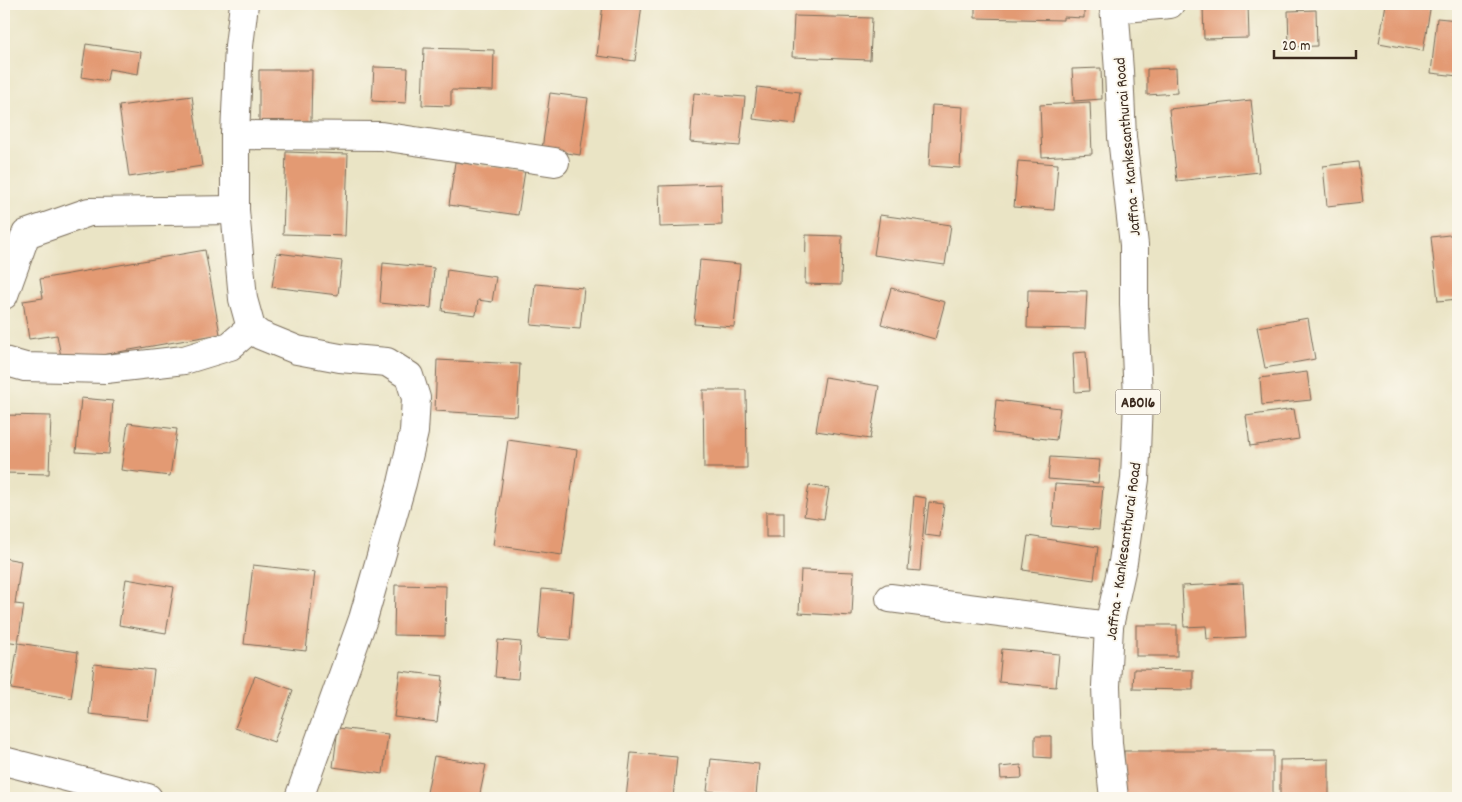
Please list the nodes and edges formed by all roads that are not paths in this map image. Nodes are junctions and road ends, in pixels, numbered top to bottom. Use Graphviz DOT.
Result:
graph roads {
  1 [pos="244,4"];
  2 [pos="1170,4"];
  3 [pos="1114,7"];
  4 [pos="234,135"];
  5 [pos="555,162"];
  6 [pos="235,210"];
  7 [pos="4,295"];
  8 [pos="251,328"];
  9 [pos="4,362"];
  10 [pos="890,598"];
  11 [pos="1109,626"];
  12 [pos="4,761"];
  13 [pos="148,798"];
  14 [pos="299,798"];
  15 [pos="1114,798"];
  1 -- 4 [label="street"];
  2 -- 3 [label="street"];
  3 -- 11 [label="street, Jaffna - Kankesanthurai Road / AB016"];
  4 -- 5 [label="street"];
  4 -- 6 [label="street"];
  6 -- 7 [label="street"];
  6 -- 8 [label="street"];
  8 -- 9 [label="street"];
  8 -- 14 [label="street"];
  10 -- 11 [label="street"];
  11 -- 15 [label="street, Jaffna - Kankesanthurai Road / AB016"];
  12 -- 13 [label="street"];
}
